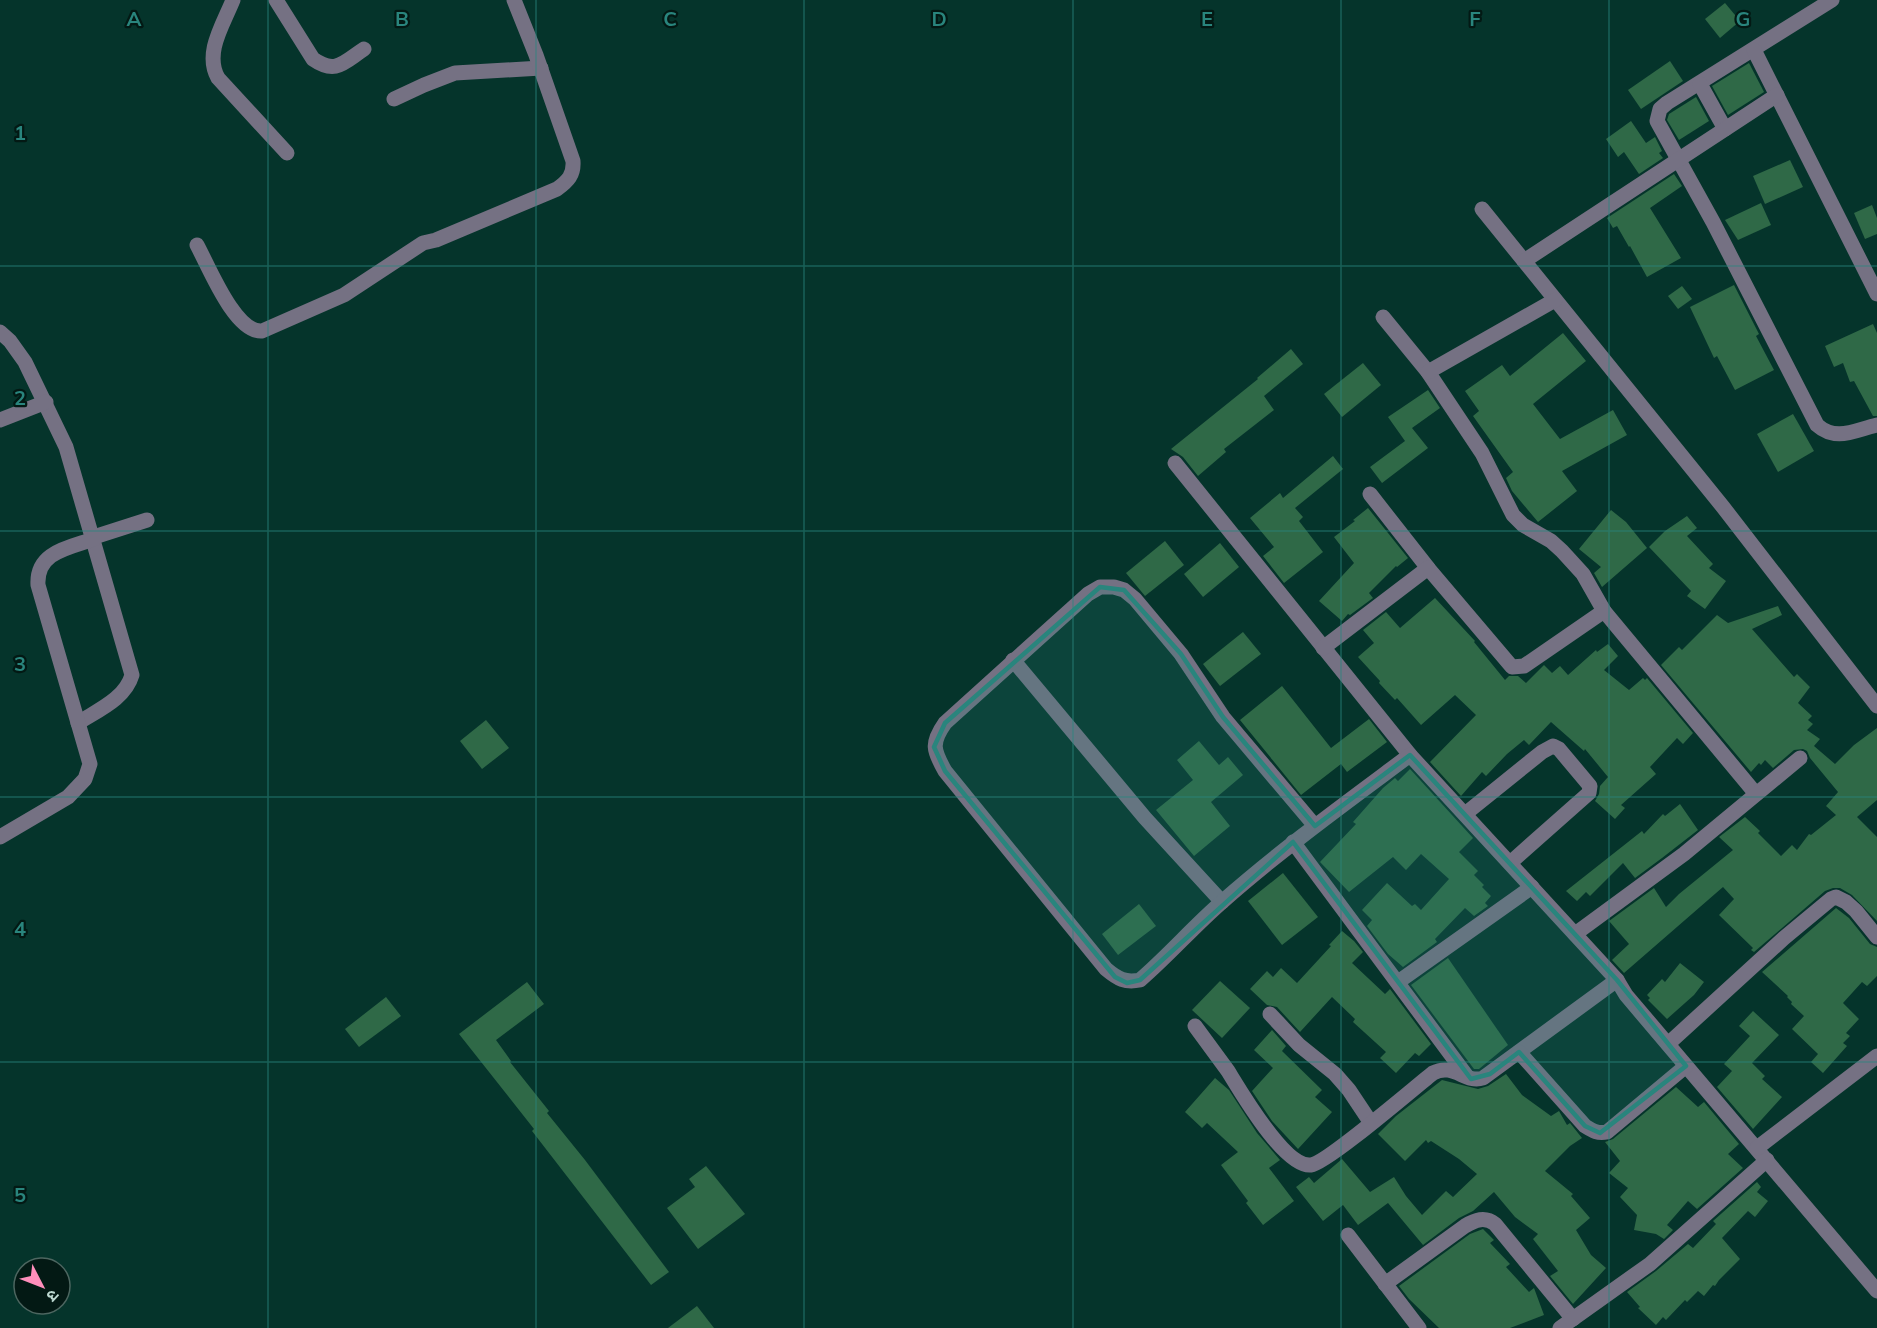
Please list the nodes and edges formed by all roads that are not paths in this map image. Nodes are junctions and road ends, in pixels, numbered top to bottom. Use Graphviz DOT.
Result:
graph roads {
  1 [pos="233,0"];
  2 [pos="276,0"];
  3 [pos="514,0"];
  4 [pos="1832,0"];
  5 [pos="364,48"];
  6 [pos="1754,50"];
  7 [pos="541,68"];
  8 [pos="1700,84"];
  9 [pos="1777,95"];
  10 [pos="394,99"];
  11 [pos="1725,129"];
  12 [pos="287,153"];
  13 [pos="1680,159"];
  14 [pos="1482,209"];
  15 [pos="197,245"];
  16 [pos="1524,261"];
  17 [pos="1877,294"];
  18 [pos="1556,300"];
  19 [pos="1383,317"];
  20 [pos="0,332"];
  21 [pos="1428,372"];
  22 [pos="46,402"];
  23 [pos="0,420"];
  24 [pos="1877,425"];
  25 [pos="1175,463"];
  26 [pos="1370,494"];
  27 [pos="147,520"];
  28 [pos="94,539"];
  29 [pos="1428,568"];
  30 [pos="1604,611"];
  31 [pos="1323,648"];
  32 [pos="1013,660"];
  33 [pos="1877,706"];
  34 [pos="78,723"];
  35 [pos="1410,755"];
  36 [pos="1800,758"];
  37 [pos="1756,794"];
  38 [pos="1465,814"];
  39 [pos="1315,826"];
  40 [pos="1,834"];
  41 [pos="1293,842"];
  42 [pos="1510,863"];
  43 [pos="1532,887"];
  44 [pos="1222,902"];
  45 [pos="1575,934"];
  46 [pos="1877,938"];
  47 [pos="1617,980"];
  48 [pos="1398,982"];
  49 [pos="1270,1014"];
  50 [pos="1195,1026"];
  51 [pos="1668,1044"];
  52 [pos="1519,1052"];
  53 [pos="1877,1056"];
  54 [pos="1686,1066"];
  55 [pos="1466,1075"];
  56 [pos="1371,1123"];
  57 [pos="1757,1148"];
  58 [pos="1767,1160"];
  59 [pos="1348,1235"];
  60 [pos="1385,1284"];
  61 [pos="1877,1291"];
  62 [pos="1566,1324"];
  63 [pos="1419,1328"];
  1 -- 12 [label="street"];
  2 -- 5 [label="street"];
  3 -- 7 [label="street"];
  4 -- 6 [label="street"];
  6 -- 8 [label="street"];
  6 -- 9 [label="street"];
  7 -- 10 [label="street"];
  7 -- 15 [label="street"];
  8 -- 11 [label="street"];
  8 -- 13 [label="street"];
  9 -- 11 [label="street"];
  9 -- 17 [label="street"];
  11 -- 13 [label="street"];
  13 -- 16 [label="street"];
  13 -- 24 [label="street"];
  14 -- 16 [label="street"];
  16 -- 18 [label="street"];
  18 -- 21 [label="street"];
  18 -- 33 [label="street"];
  19 -- 21 [label="street"];
  20 -- 22 [label="street"];
  21 -- 30 [label="street"];
  22 -- 23 [label="street"];
  22 -- 28 [label="street"];
  25 -- 31 [label="street"];
  26 -- 29 [label="street"];
  27 -- 28 [label="street"];
  28 -- 34 [label="street"];
  28 -- 34 [label="street"];
  29 -- 30 [label="street"];
  29 -- 31 [label="street"];
  30 -- 37 [label="street"];
  31 -- 35 [label="street"];
  32 -- 39 [label="street"];
  32 -- 44 [label="street"];
  32 -- 44 [label="street"];
  34 -- 40 [label="street"];
  35 -- 38 [label="street"];
  35 -- 39 [label="street"];
  36 -- 37 [label="street"];
  37 -- 45 [label="street"];
  38 -- 42 [label="street"];
  38 -- 42 [label="street"];
  39 -- 41 [label="street"];
  41 -- 44 [label="street"];
  41 -- 48 [label="street"];
  42 -- 43 [label="street"];
  43 -- 45 [label="street"];
  43 -- 48 [label="street"];
  45 -- 47 [label="street"];
  46 -- 51 [label="street"];
  47 -- 51 [label="street"];
  47 -- 52 [label="street"];
  48 -- 55 [label="street"];
  49 -- 56 [label="street"];
  50 -- 56 [label="street"];
  51 -- 54 [label="street"];
  52 -- 54 [label="street"];
  52 -- 55 [label="street"];
  53 -- 57 [label="street"];
  54 -- 57 [label="street"];
  55 -- 56 [label="street"];
  57 -- 58 [label="street"];
  58 -- 61 [label="street"];
  58 -- 62 [label="street"];
  59 -- 60 [label="street"];
  60 -- 62 [label="street"];
  60 -- 63 [label="street"];
}
